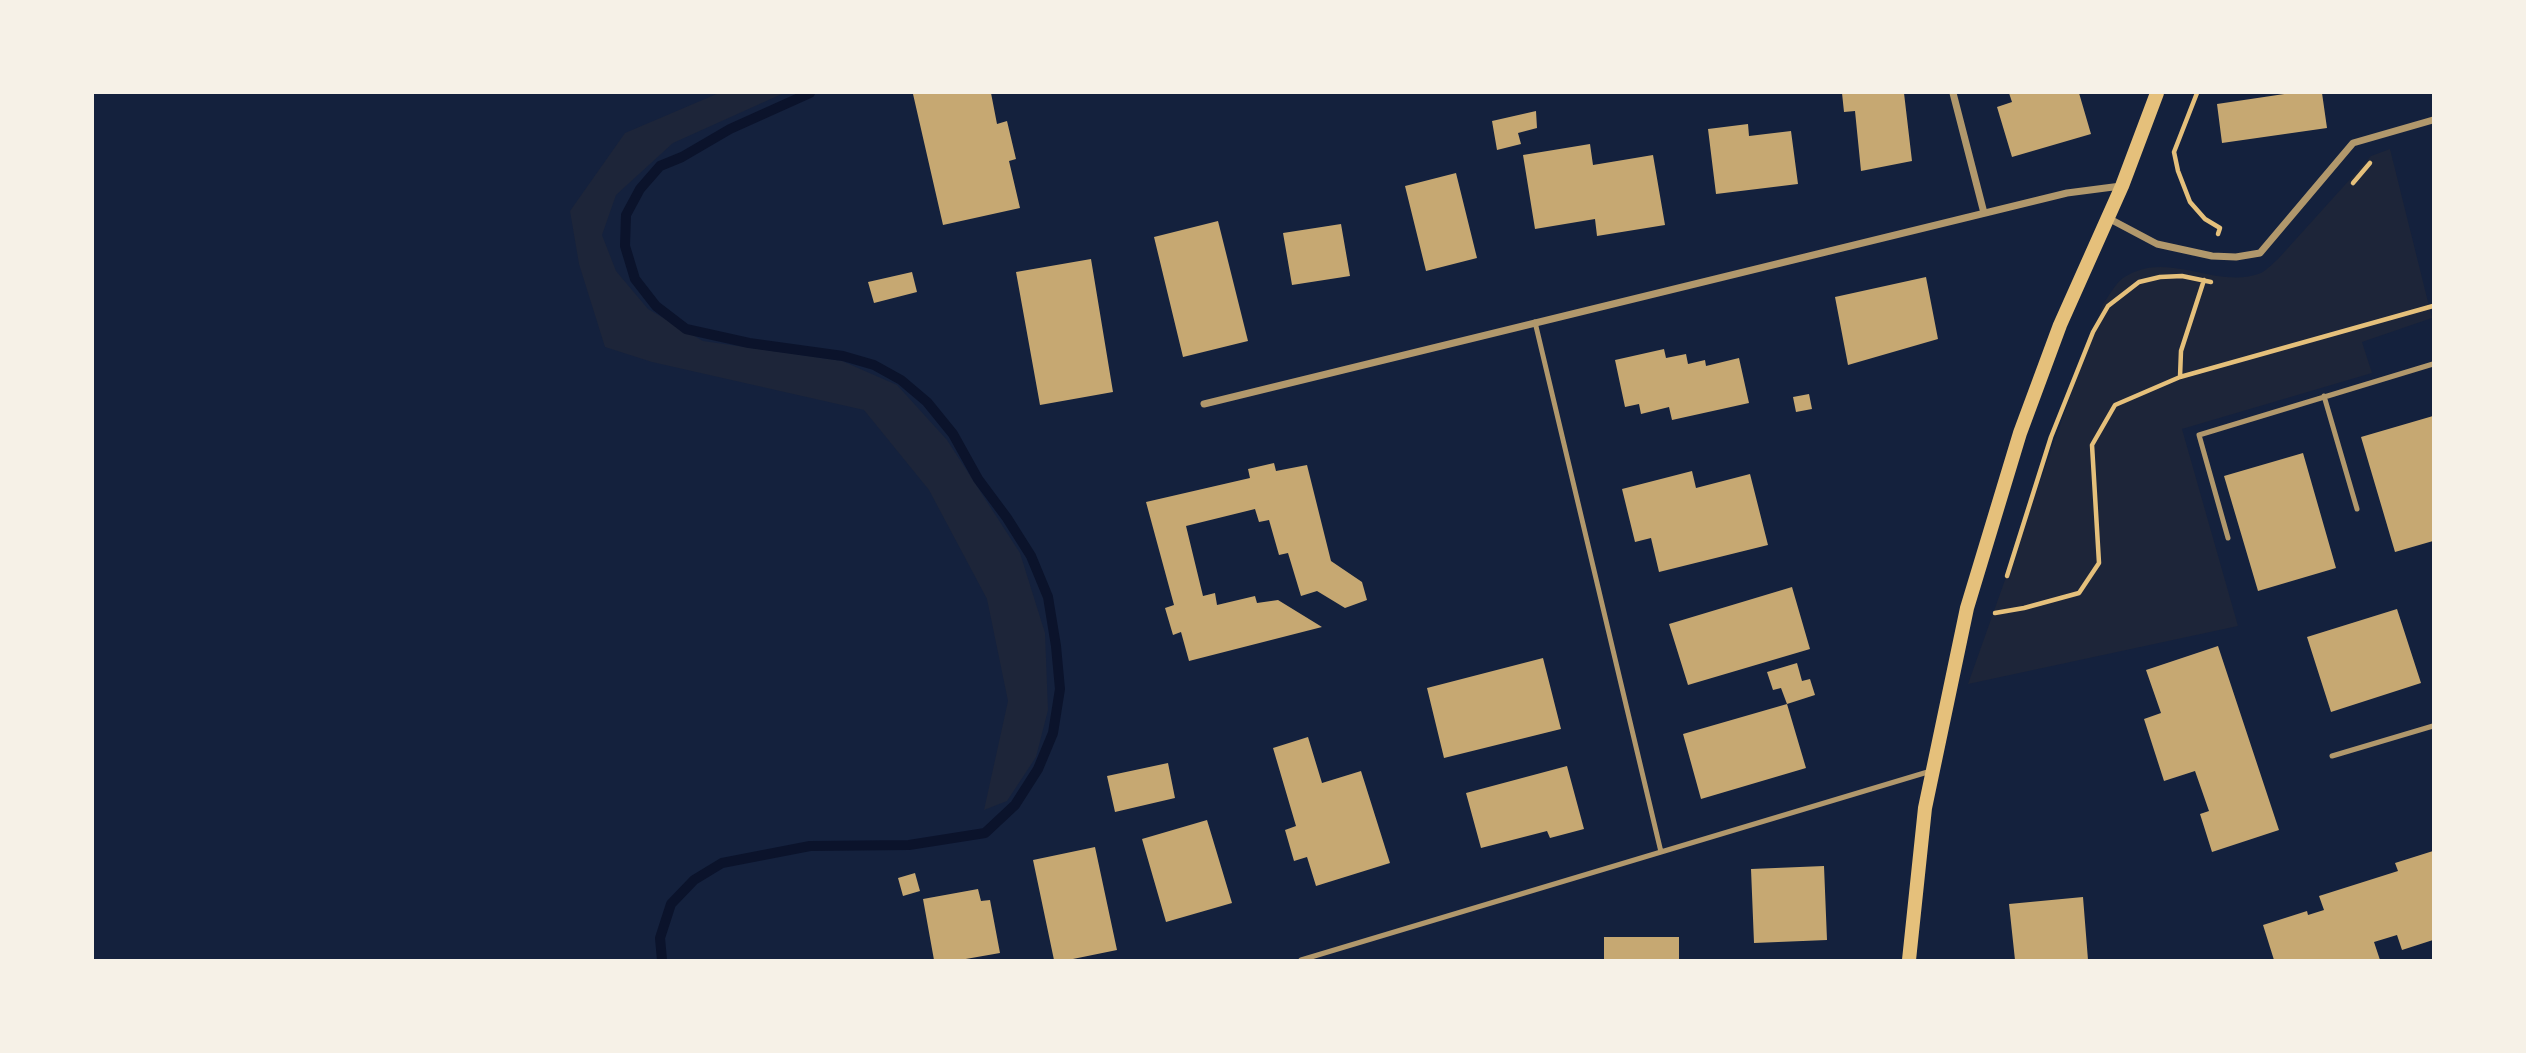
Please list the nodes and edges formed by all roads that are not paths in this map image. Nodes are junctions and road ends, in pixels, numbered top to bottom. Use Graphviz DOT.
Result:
graph roads {
  1 [pos="1953,93"];
  2 [pos="2157,93"];
  3 [pos="2433,120"];
  4 [pos="2122,186"];
  5 [pos="1984,214"];
  6 [pos="2108,218"];
  7 [pos="1535,322"];
  8 [pos="2433,364"];
  9 [pos="2324,397"];
  10 [pos="1204,404"];
  11 [pos="2357,509"];
  12 [pos="2228,538"];
  13 [pos="2433,726"];
  14 [pos="2332,756"];
  15 [pos="1933,771"];
  16 [pos="1661,852"];
  17 [pos="1301,960"];
  18 [pos="1909,960"];
  1 -- 5 [label="street"];
  2 -- 4 [label="main road"];
  3 -- 6 [label="street"];
  4 -- 5 [label="street"];
  4 -- 6 [label="main road"];
  5 -- 7 [label="street"];
  6 -- 15 [label="main road"];
  7 -- 10 [label="street"];
  7 -- 16 [label="lane"];
  8 -- 9 [label="lane"];
  9 -- 11 [label="lane"];
  9 -- 12 [label="lane"];
  13 -- 14 [label="lane"];
  15 -- 16 [label="lane"];
  15 -- 18 [label="main road"];
  16 -- 17 [label="lane"];
}
